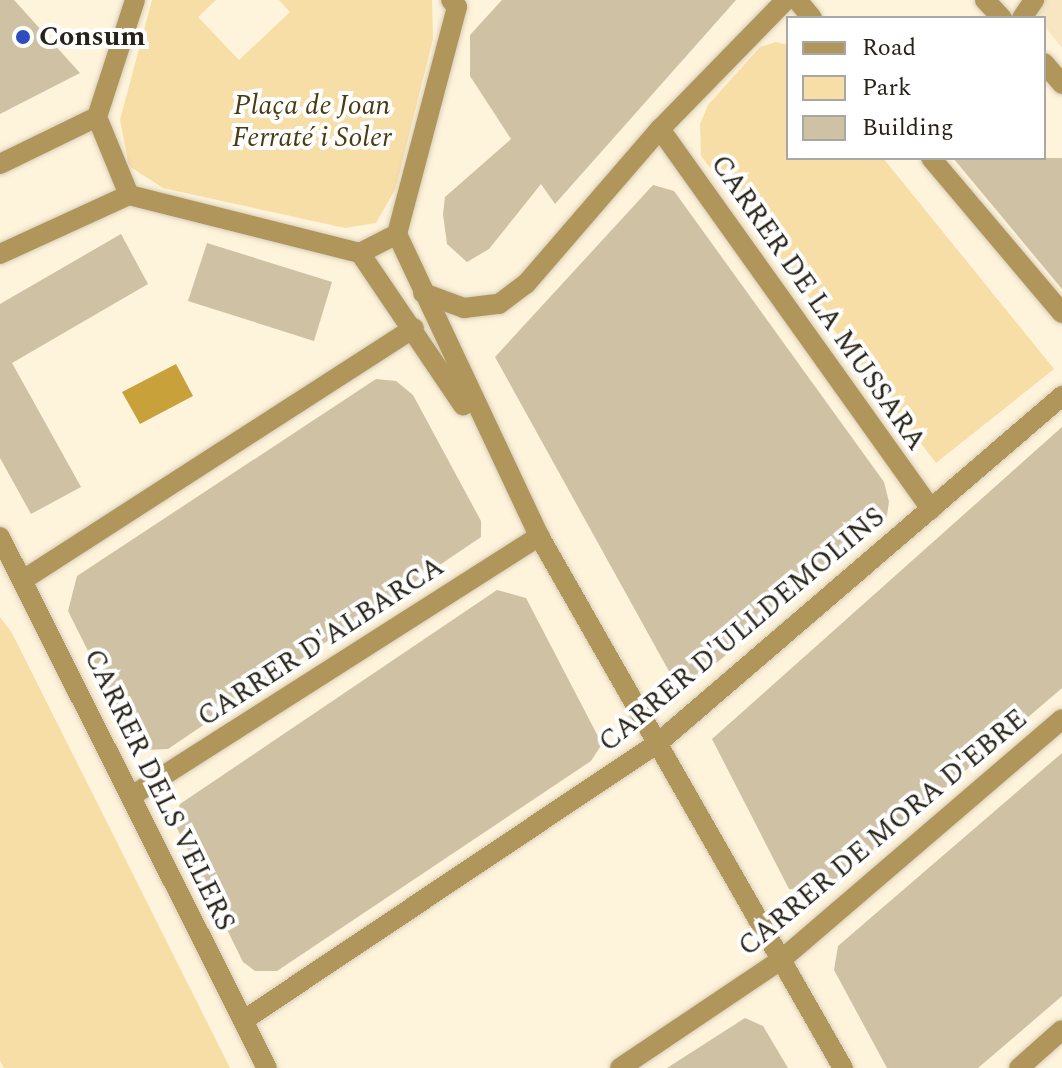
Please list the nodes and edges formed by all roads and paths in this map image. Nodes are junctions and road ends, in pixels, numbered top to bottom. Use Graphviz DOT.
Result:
graph roads {
  1 [pos="135,0"];
  2 [pos="786,0"];
  3 [pos="797,0"];
  4 [pos="985,0"];
  5 [pos="458,2"];
  6 [pos="810,16"];
  7 [pos="1000,16"];
  8 [pos="1046,65"];
  9 [pos="1062,84"];
  10 [pos="97,117"];
  11 [pos="660,129"];
  12 [pos="933,160"];
  13 [pos="0,164"];
  14 [pos="129,195"];
  15 [pos="397,234"];
  16 [pos="360,253"];
  17 [pos="0,254"];
  18 [pos="423,293"];
  19 [pos="1062,313"];
  20 [pos="414,328"];
  21 [pos="1062,396"];
  22 [pos="494,450"];
  23 [pos="931,509"];
  24 [pos="539,536"];
  25 [pos="0,537"];
  26 [pos="23,580"];
  27 [pos="1062,719"];
  28 [pos="658,743"];
  29 [pos="133,795"];
  30 [pos="781,960"];
  31 [pos="244,1020"];
  32 [pos="1062,1030"];
  33 [pos="267,1068"];
  34 [pos="620,1068"];
  35 [pos="843,1068"];
  36 [pos="1019,1068"];
  1 -- 10 [label="street"];
  2 -- 11 [label="street"];
  3 -- 6 [label="street"];
  4 -- 7 [label="street"];
  5 -- 15 [label="street"];
  8 -- 9 [label="street"];
  10 -- 13 [label="street"];
  10 -- 14 [label="street"];
  11 -- 18 [label="street"];
  11 -- 23 [label="street, CARRER DE LA MUSSARA"];
  12 -- 19 [label="street"];
  14 -- 16 [label="street"];
  14 -- 17 [label="street"];
  15 -- 16 [label="street"];
  15 -- 18 [label="street"];
  16 -- 20 [label="street"];
  18 -- 22 [label="street"];
  20 -- 22 [label="street"];
  20 -- 26 [label="street"];
  21 -- 23 [label="street, CARRER D'ULLDEMOLINS"];
  22 -- 24 [label="street"];
  23 -- 28 [label="street, CARRER D'ULLDEMOLINS"];
  24 -- 28 [label="street"];
  24 -- 29 [label="street, CARRER D'ALBARCA"];
  25 -- 26 [label="street, CARRER DELS VELERS"];
  26 -- 29 [label="street, CARRER DELS VELERS"];
  27 -- 30 [label="street, CARRER DE MORA D'EBRE"];
  28 -- 30 [label="street"];
  28 -- 31 [label="street, CARRER D'ULLDEMOLINS"];
  29 -- 31 [label="street, CARRER DELS VELERS"];
  30 -- 34 [label="street, CARRER DE MORA D'EBRE"];
  30 -- 35 [label="street"];
  31 -- 33 [label="street, CARRER DELS VELERS"];
  32 -- 36 [label="street"];
}
